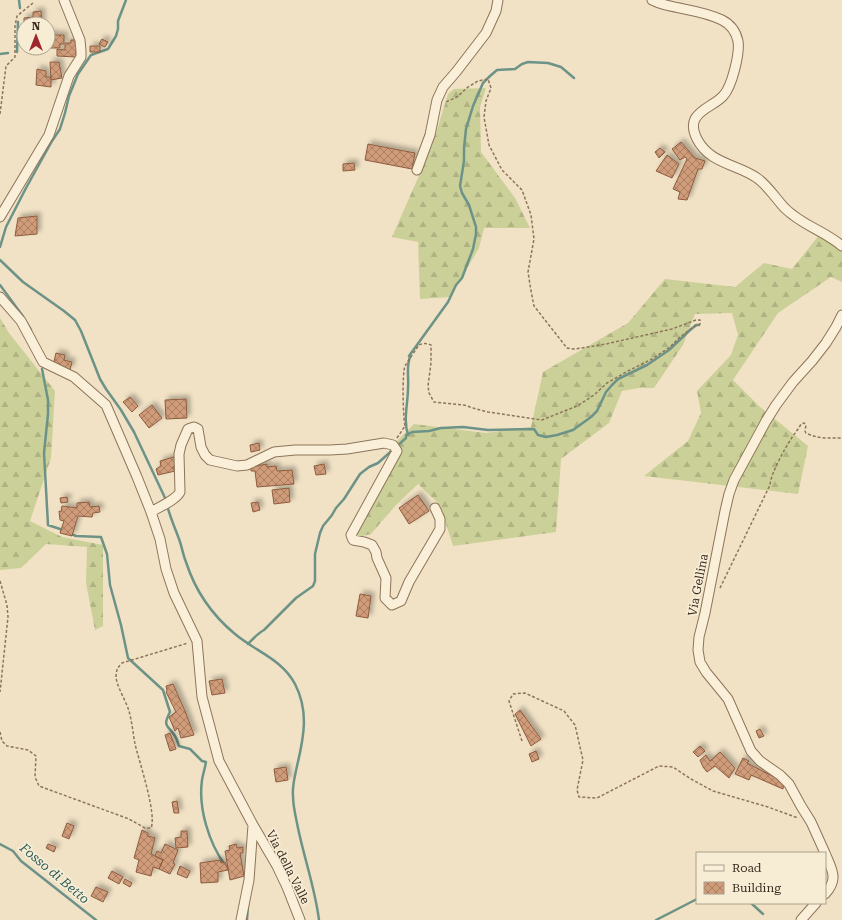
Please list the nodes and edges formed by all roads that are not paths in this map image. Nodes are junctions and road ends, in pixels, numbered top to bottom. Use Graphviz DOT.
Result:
graph roads {
  1 [pos="64,0"];
  2 [pos="498,0"];
  3 [pos="652,0"];
  4 [pos="417,170"];
  5 [pos="0,217"];
  6 [pos="841,245"];
  7 [pos="0,297"];
  8 [pos="842,315"];
  9 [pos="435,508"];
  10 [pos="153,511"];
  11 [pos="253,825"];
  12 [pos="825,852"];
  13 [pos="826,855"];
  14 [pos="826,893"];
  15 [pos="815,904"];
  16 [pos="241,920"];
  17 [pos="300,920"];
  18 [pos="801,920"];
  1 -- 5 [label="street"];
  2 -- 4 [label="street"];
  3 -- 6 [label="street"];
  7 -- 10 [label="street"];
  8 -- 12 [label="street, Via Gellina"];
  9 -- 10 [label="street"];
  10 -- 11 [label="street, Via della Valle"];
  11 -- 16 [label="street"];
  11 -- 17 [label="street, Via della Valle"];
  13 -- 14 [label="street, Via Gellina"];
  15 -- 18 [label="street"];
}
